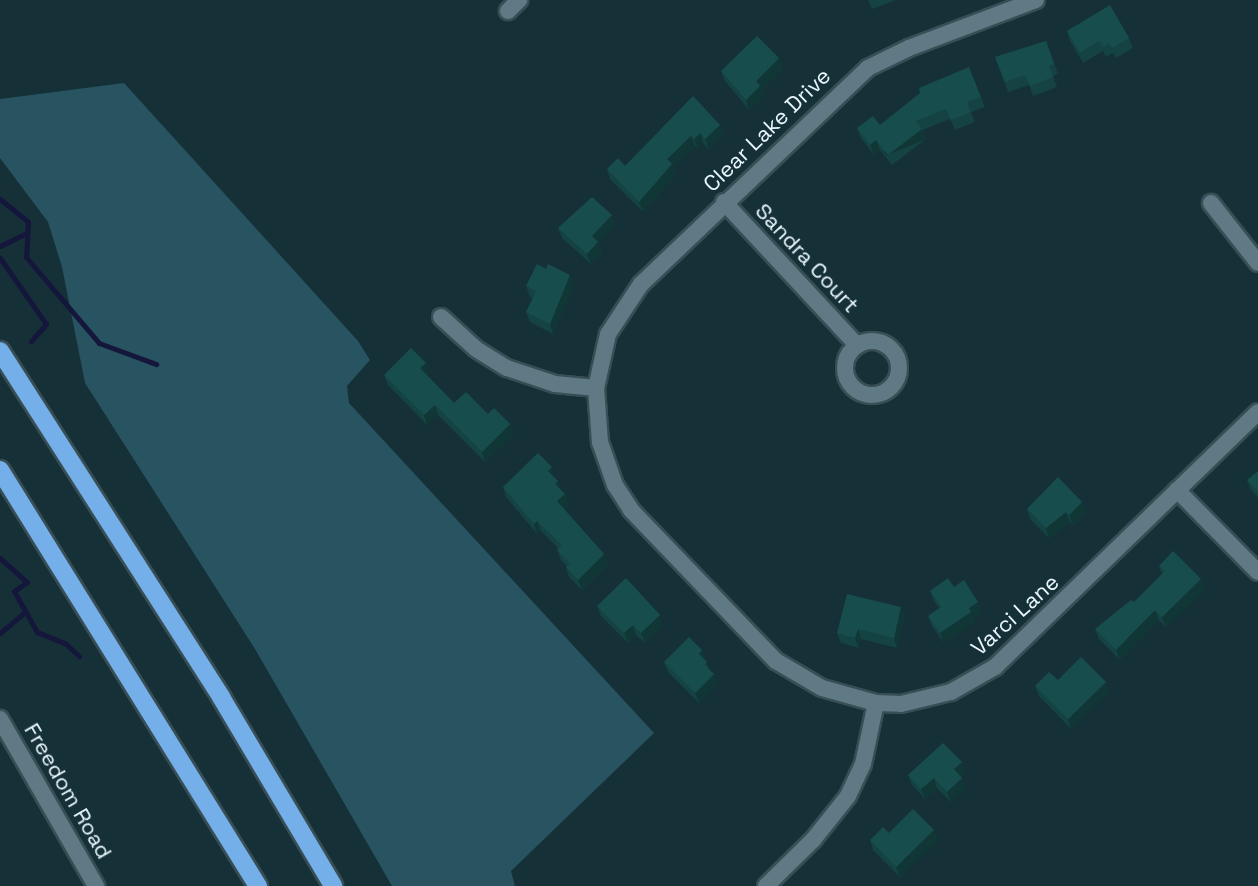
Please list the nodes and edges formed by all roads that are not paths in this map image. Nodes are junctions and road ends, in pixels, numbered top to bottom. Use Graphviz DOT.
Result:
graph roads {
  1 [pos="1036,0"];
  2 [pos="724,202"];
  3 [pos="1211,203"];
  4 [pos="1258,263"];
  5 [pos="441,317"];
  6 [pos="857,345"];
  7 [pos="0,351"];
  8 [pos="597,380"];
  9 [pos="1258,412"];
  10 [pos="0,470"];
  11 [pos="1177,490"];
  12 [pos="1258,572"];
  13 [pos="876,703"];
  14 [pos="0,719"];
  15 [pos="96,886"];
  16 [pos="258,886"];
  17 [pos="333,886"];
  18 [pos="766,886"];
  1 -- 2 [label="street, Clear Lake Drive"];
  2 -- 6 [label="street, Sandra Court"];
  2 -- 8 [label="street, Clear Lake Drive"];
  3 -- 4 [label="street"];
  5 -- 8 [label="street"];
  7 -- 17 [label="highway"];
  8 -- 13 [label="street, Varci Lane"];
  9 -- 11 [label="street, Varci Lane"];
  10 -- 16 [label="highway"];
  11 -- 12 [label="street"];
  11 -- 13 [label="street, Varci Lane"];
  13 -- 18 [label="street"];
  14 -- 15 [label="street, Freedom Road"];
}
